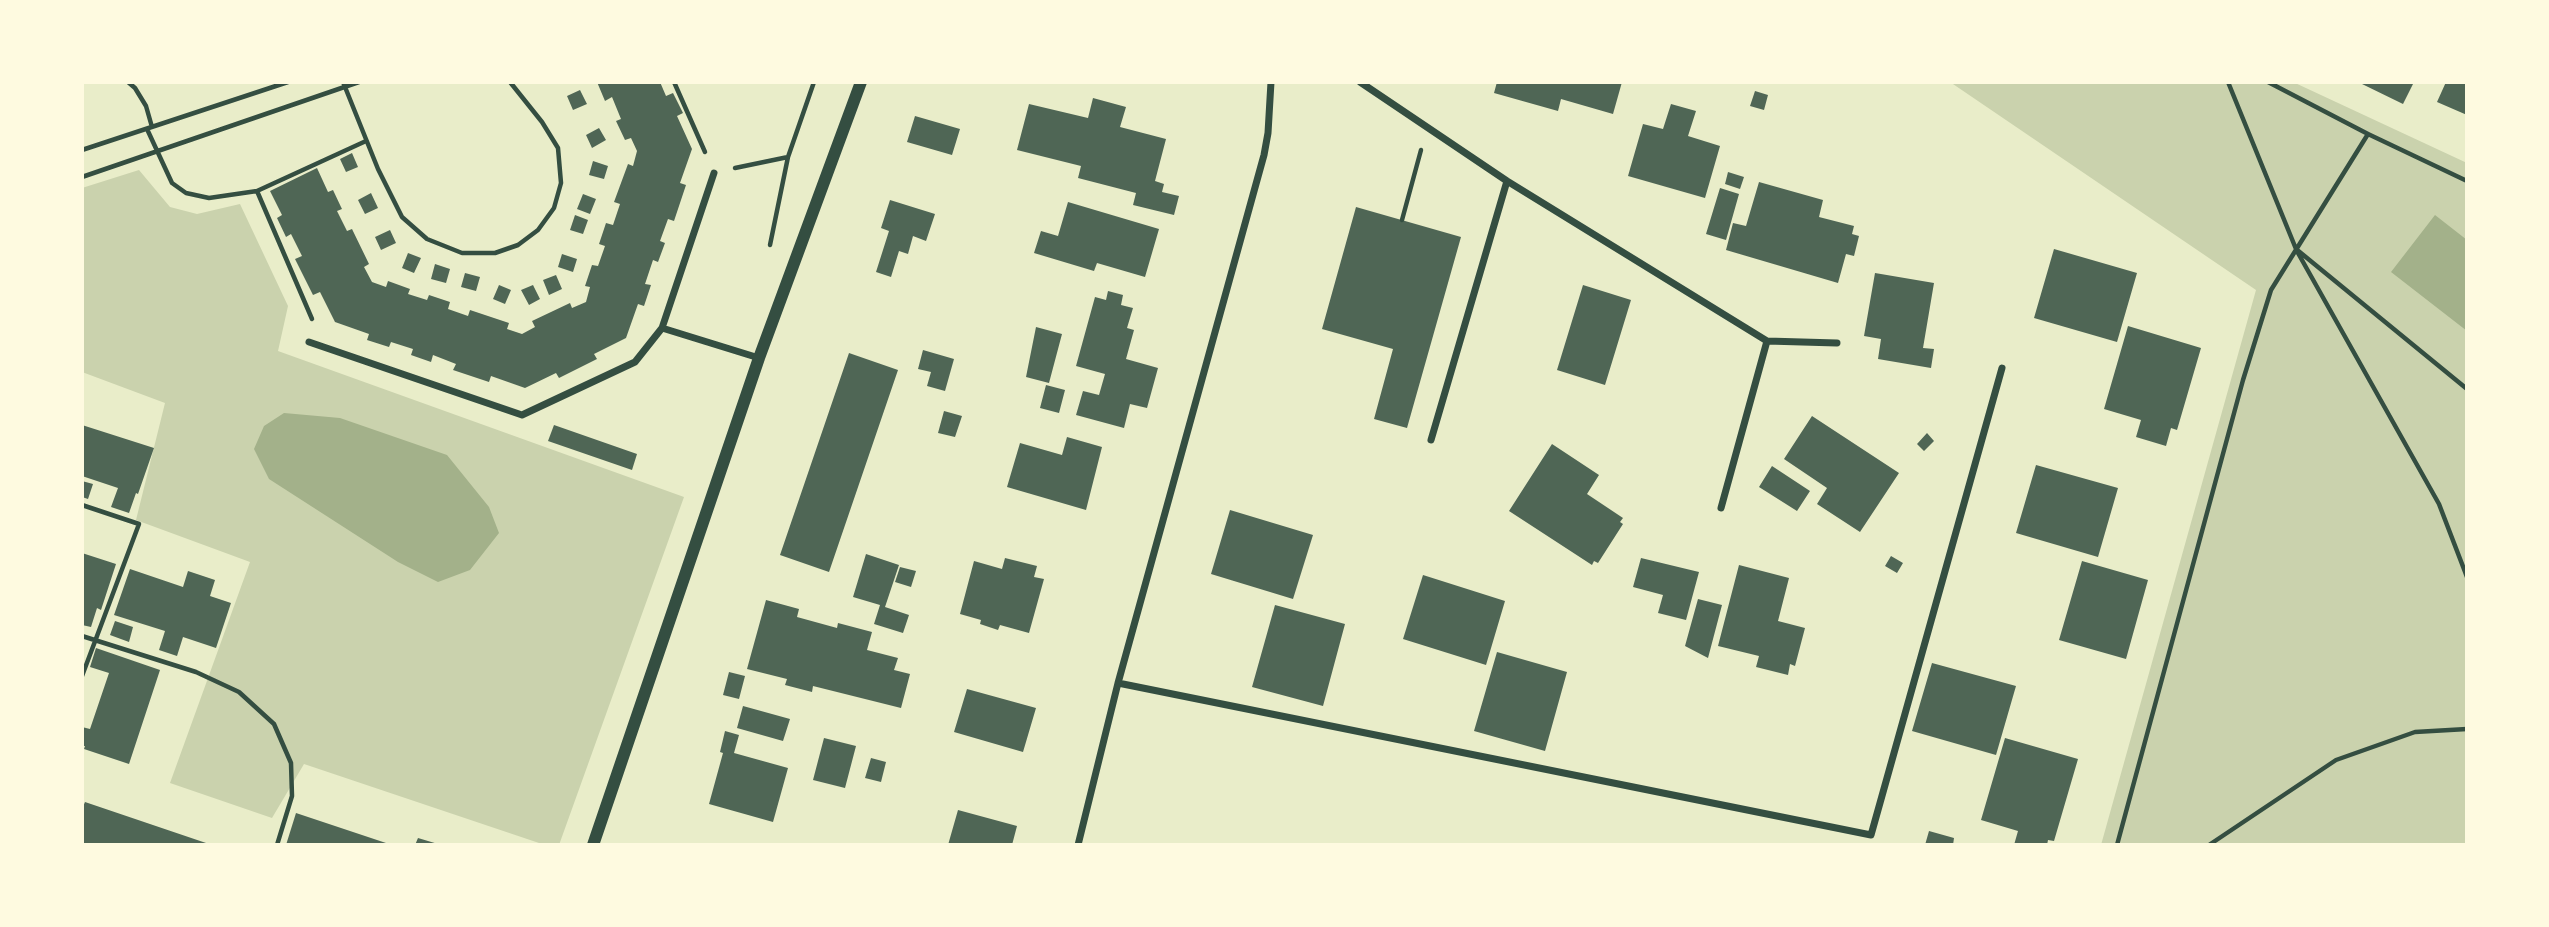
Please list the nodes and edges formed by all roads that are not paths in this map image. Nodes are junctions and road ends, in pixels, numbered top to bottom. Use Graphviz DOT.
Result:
graph roads {
  1 [pos="861,82"];
  2 [pos="1271,82"];
  3 [pos="1360,82"];
  4 [pos="714,173"];
  5 [pos="1507,181"];
  6 [pos="662,328"];
  7 [pos="1767,341"];
  8 [pos="309,342"];
  9 [pos="1837,343"];
  10 [pos="759,358"];
  11 [pos="2002,368"];
  12 [pos="1431,440"];
  13 [pos="1721,508"];
  14 [pos="1118,683"];
  15 [pos="593,845"];
  16 [pos="1078,845"];
  1 -- 10 [label="street"];
  2 -- 14 [label="street"];
  3 -- 5 [label="street"];
  4 -- 6 [label="street"];
  5 -- 7 [label="street"];
  5 -- 12 [label="street"];
  6 -- 8 [label="street"];
  6 -- 10 [label="street"];
  7 -- 9 [label="street"];
  7 -- 13 [label="street"];
  10 -- 15 [label="street"];
  11 -- 14 [label="street"];
  14 -- 16 [label="street"];
}
